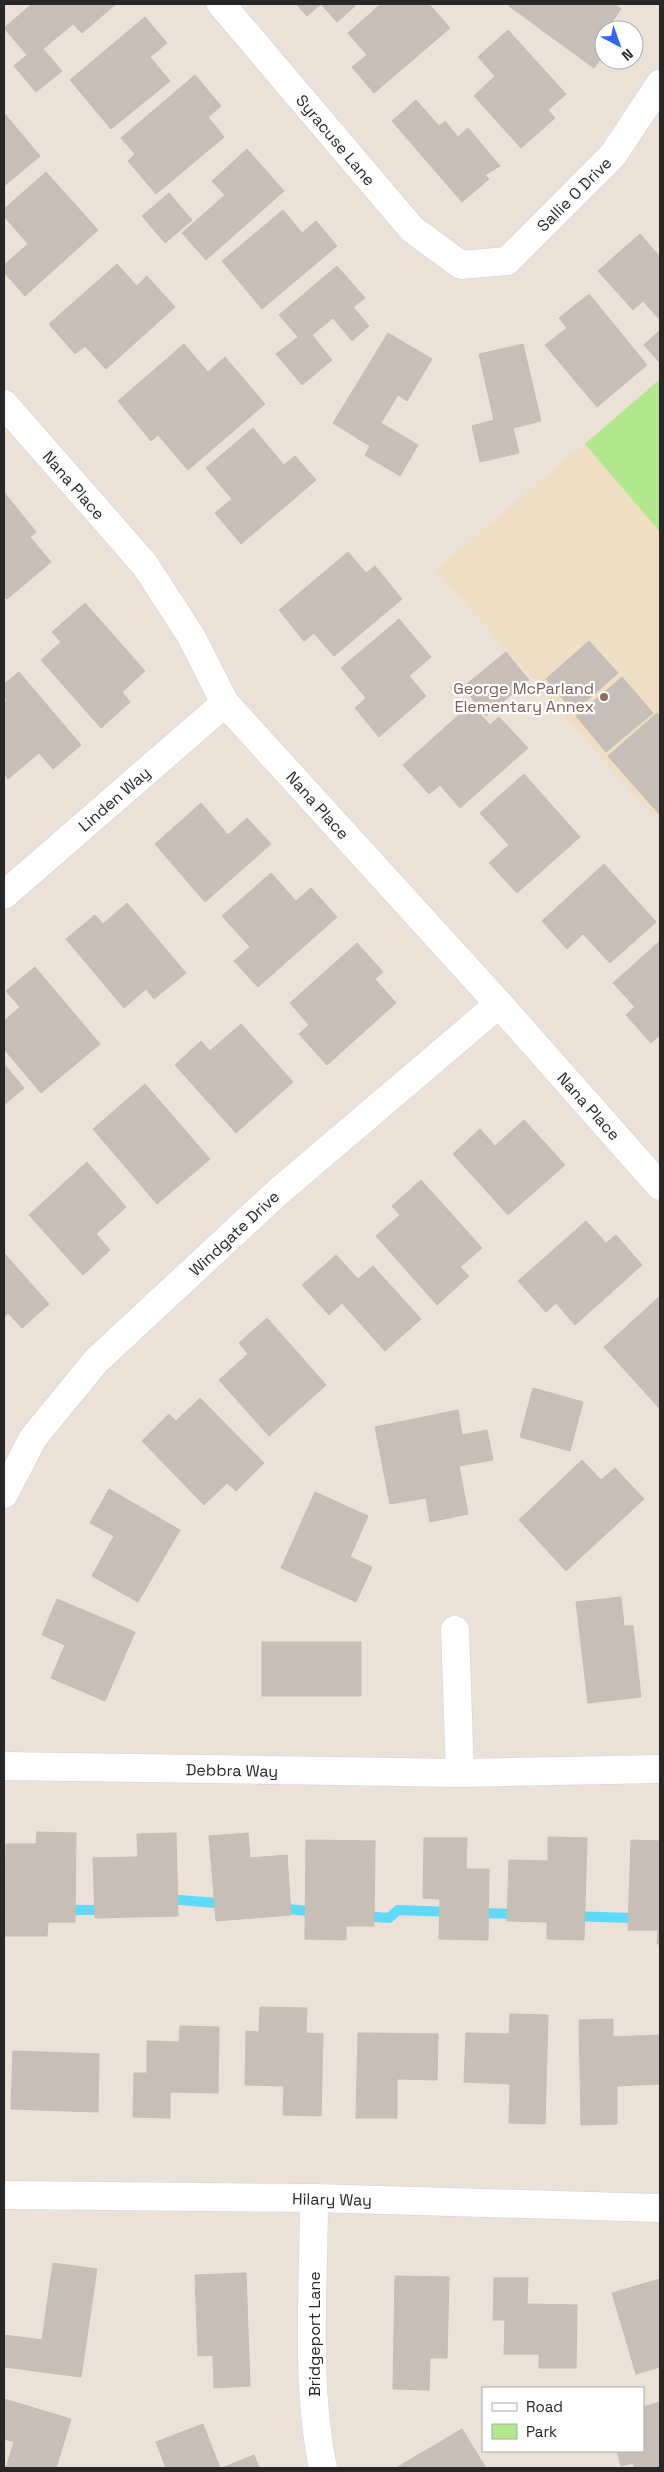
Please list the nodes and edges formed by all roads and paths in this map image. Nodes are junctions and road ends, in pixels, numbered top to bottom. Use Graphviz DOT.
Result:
graph roads {
  1 [pos="221,4"];
  2 [pos="660,84"];
  3 [pos="461,266"];
  4 [pos="4,404"];
  5 [pos="225,703"];
  6 [pos="4,895"];
  7 [pos="499,1004"];
  8 [pos="660,1186"];
  9 [pos="4,1494"];
  10 [pos="455,1630"];
  11 [pos="4,1766"];
  12 [pos="660,1769"];
  13 [pos="460,1773"];
  14 [pos="4,2195"];
  15 [pos="314,2198"];
  16 [pos="660,2208"];
  17 [pos="323,2468"];
  1 -- 3 [label="street, Syracuse Lane"];
  2 -- 3 [label="street, Sallie O Drive"];
  4 -- 5 [label="street, Nana Place"];
  5 -- 6 [label="street, Linden Way"];
  5 -- 7 [label="street, Nana Place"];
  7 -- 8 [label="street, Nana Place"];
  7 -- 9 [label="street, Windgate Drive"];
  10 -- 13 [label="street"];
  11 -- 13 [label="street, Debbra Way"];
  12 -- 13 [label="street, Debbra Way"];
  14 -- 15 [label="street, Hilary Way"];
  15 -- 16 [label="street, Hilary Way"];
  15 -- 17 [label="street, Bridgeport Lane"];
}
